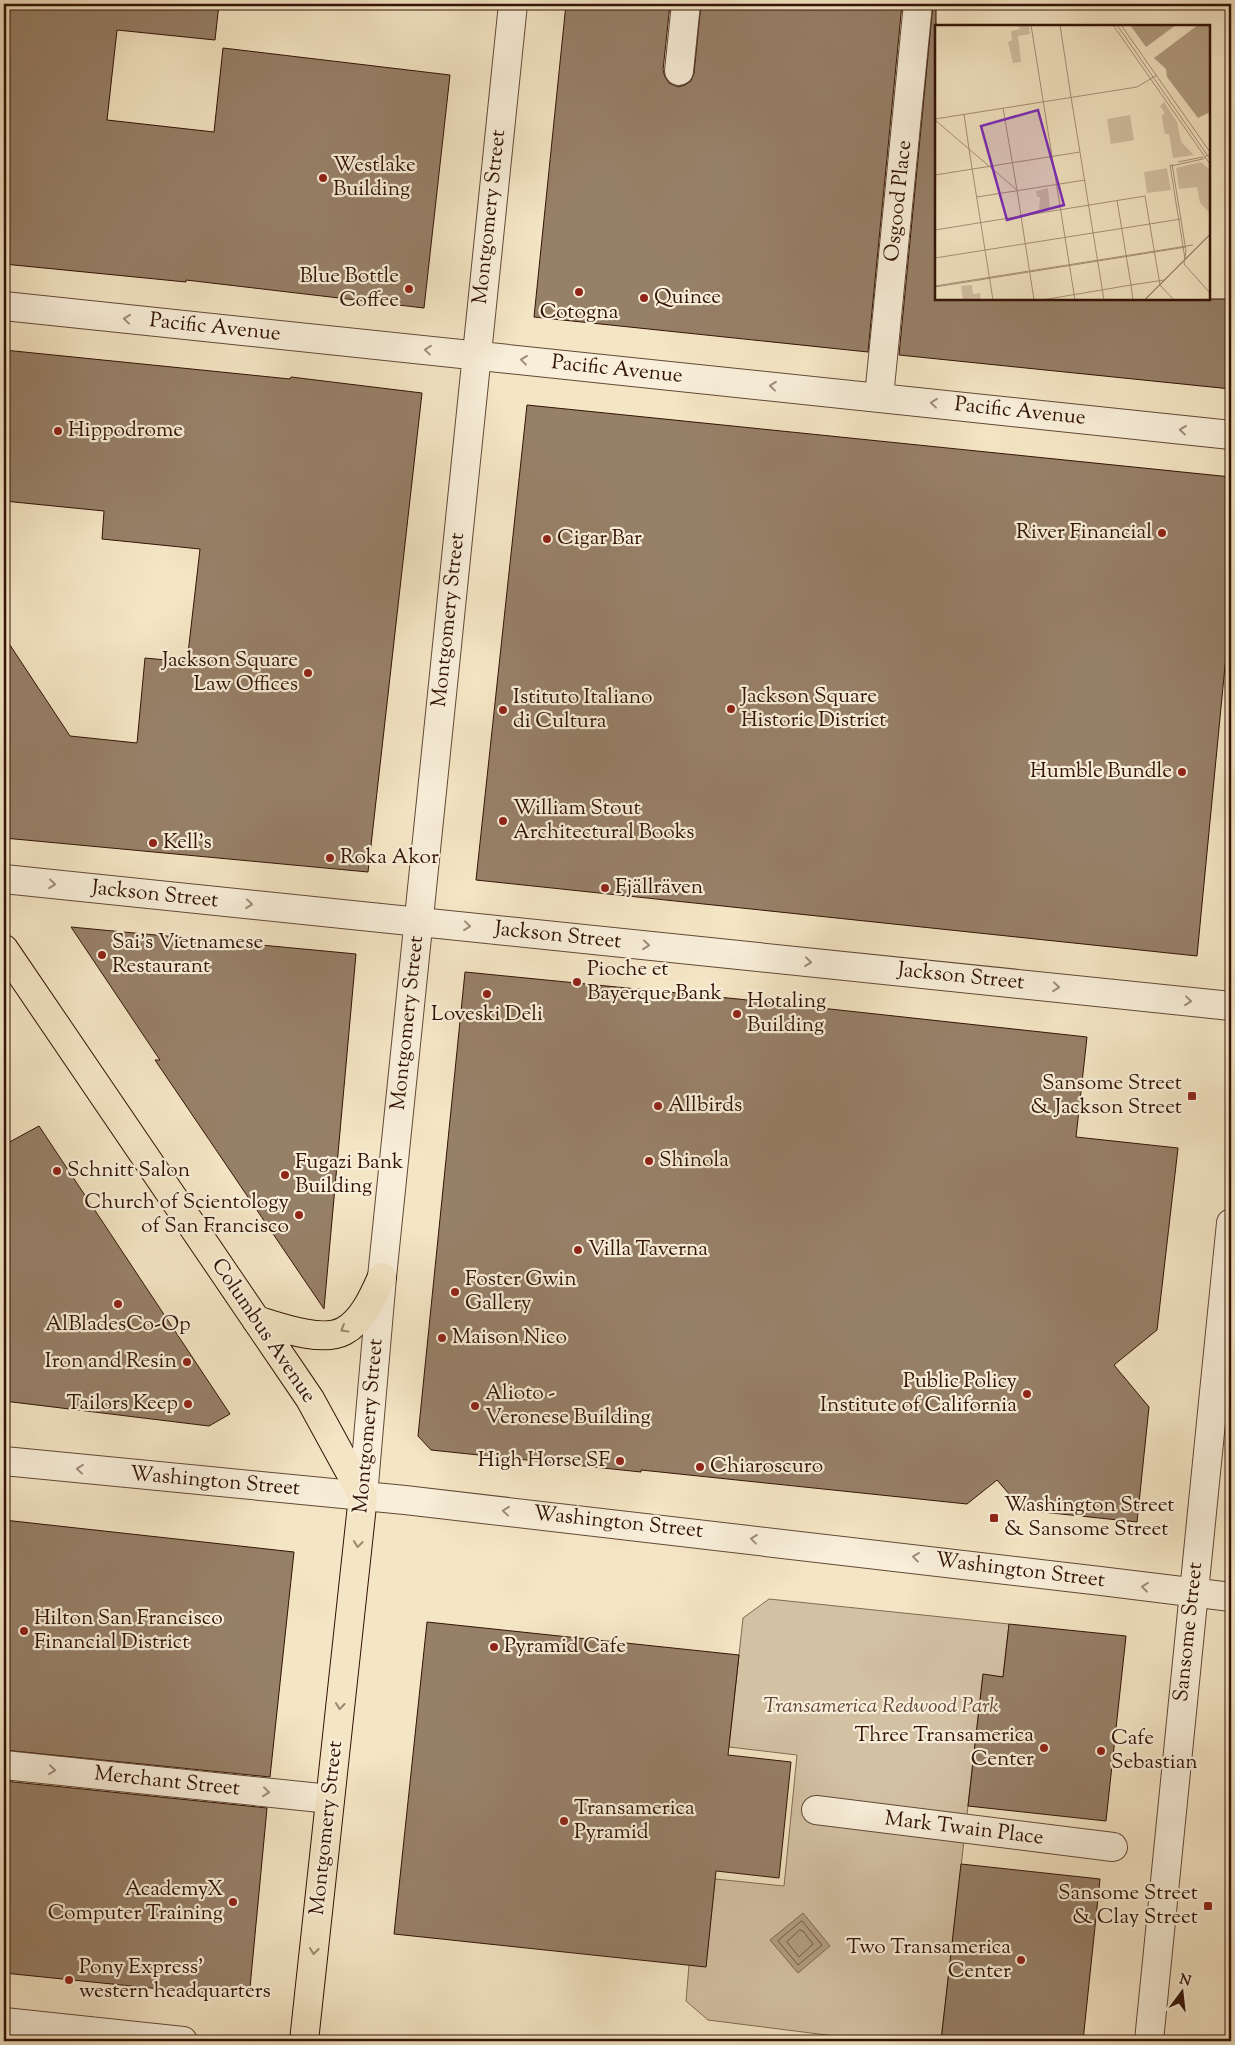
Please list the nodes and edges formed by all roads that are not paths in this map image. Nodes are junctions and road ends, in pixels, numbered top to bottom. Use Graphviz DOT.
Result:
graph roads {
  1 [pos="513,4"];
  2 [pos="686,4"];
  3 [pos="918,4"];
  4 [pos="679,71"];
  5 [pos="4,306"];
  6 [pos="476,356"];
  7 [pos="879,397"];
  8 [pos="1231,435"];
  9 [pos="4,879"];
  10 [pos="419,921"];
  11 [pos="4,949"];
  12 [pos="1231,1006"];
  13 [pos="1231,1223"];
  14 [pos="382,1277"];
  15 [pos="256,1320"];
  16 [pos="4,1461"];
  17 [pos="363,1496"];
  18 [pos="1194,1593"];
  19 [pos="1231,1597"];
  20 [pos="4,1765"];
  21 [pos="330,1798"];
  22 [pos="816,1810"];
  23 [pos="1113,1847"];
  24 [pos="4,2022"];
  25 [pos="184,2041"];
  26 [pos="304,2041"];
  27 [pos="1149,2041"];
  1 -- 6 [label="street, Montgomery Street"];
  2 -- 4 [label="street"];
  3 -- 7 [label="street, Osgood Place"];
  6 -- 5 [label="street, Pacific Avenue, one-way"];
  7 -- 6 [label="street, Pacific Avenue, one-way"];
  6 -- 10 [label="street, Montgomery Street"];
  8 -- 7 [label="street, Pacific Avenue, one-way"];
  9 -- 10 [label="street, Jackson Street, one-way"];
  10 -- 12 [label="street, Jackson Street, one-way"];
  10 -- 14 [label="street, Montgomery Street"];
  11 -- 15 [label="main road, Columbus Avenue"];
  13 -- 18 [label="street, Sansome Street"];
  14 -- 15 [label="main road, one-way"];
  14 -- 17 [label="street, Montgomery Street"];
  15 -- 17 [label="main road, Columbus Avenue"];
  17 -- 16 [label="street, Washington Street, one-way"];
  18 -- 17 [label="street, Washington Street, one-way"];
  17 -- 21 [label="main road, Montgomery Street, one-way"];
  18 -- 19 [label="street, Washington Street"];
  18 -- 27 [label="street, Sansome Street"];
  20 -- 21 [label="street, Merchant Street, one-way"];
  21 -- 26 [label="main road, Montgomery Street, one-way"];
  22 -- 23 [label="street, Mark Twain Place"];
  24 -- 25 [label="street"];
}
